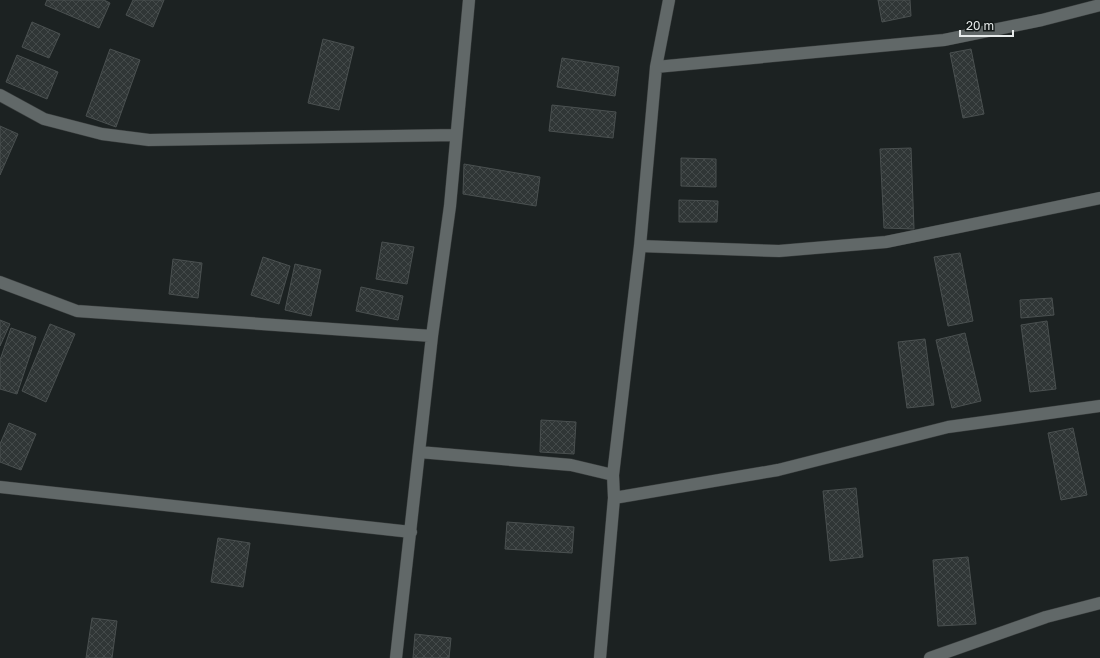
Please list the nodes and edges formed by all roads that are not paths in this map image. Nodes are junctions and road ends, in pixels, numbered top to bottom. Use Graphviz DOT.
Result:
graph roads {
  1 [pos="469,0"];
  2 [pos="669,0"];
  3 [pos="1100,5"];
  4 [pos="656,67"];
  5 [pos="0,95"];
  6 [pos="456,135"];
  7 [pos="1100,198"];
  8 [pos="640,246"];
  9 [pos="0,282"];
  10 [pos="432,336"];
  11 [pos="1100,406"];
  12 [pos="419,452"];
  13 [pos="613,475"];
  14 [pos="0,487"];
  15 [pos="614,498"];
  16 [pos="411,532"];
  17 [pos="1100,603"];
  18 [pos="396,658"];
  19 [pos="600,658"];
  20 [pos="930,658"];
  1 -- 6 [label="street"];
  2 -- 4 [label="street"];
  3 -- 4 [label="street"];
  4 -- 8 [label="street"];
  5 -- 6 [label="street"];
  6 -- 10 [label="street"];
  7 -- 8 [label="street"];
  8 -- 13 [label="street"];
  9 -- 10 [label="street"];
  10 -- 12 [label="street"];
  11 -- 15 [label="street"];
  12 -- 13 [label="street"];
  12 -- 16 [label="street"];
  13 -- 15 [label="street"];
  14 -- 16 [label="street"];
  15 -- 19 [label="street"];
  16 -- 18 [label="street"];
  17 -- 20 [label="street"];
}
